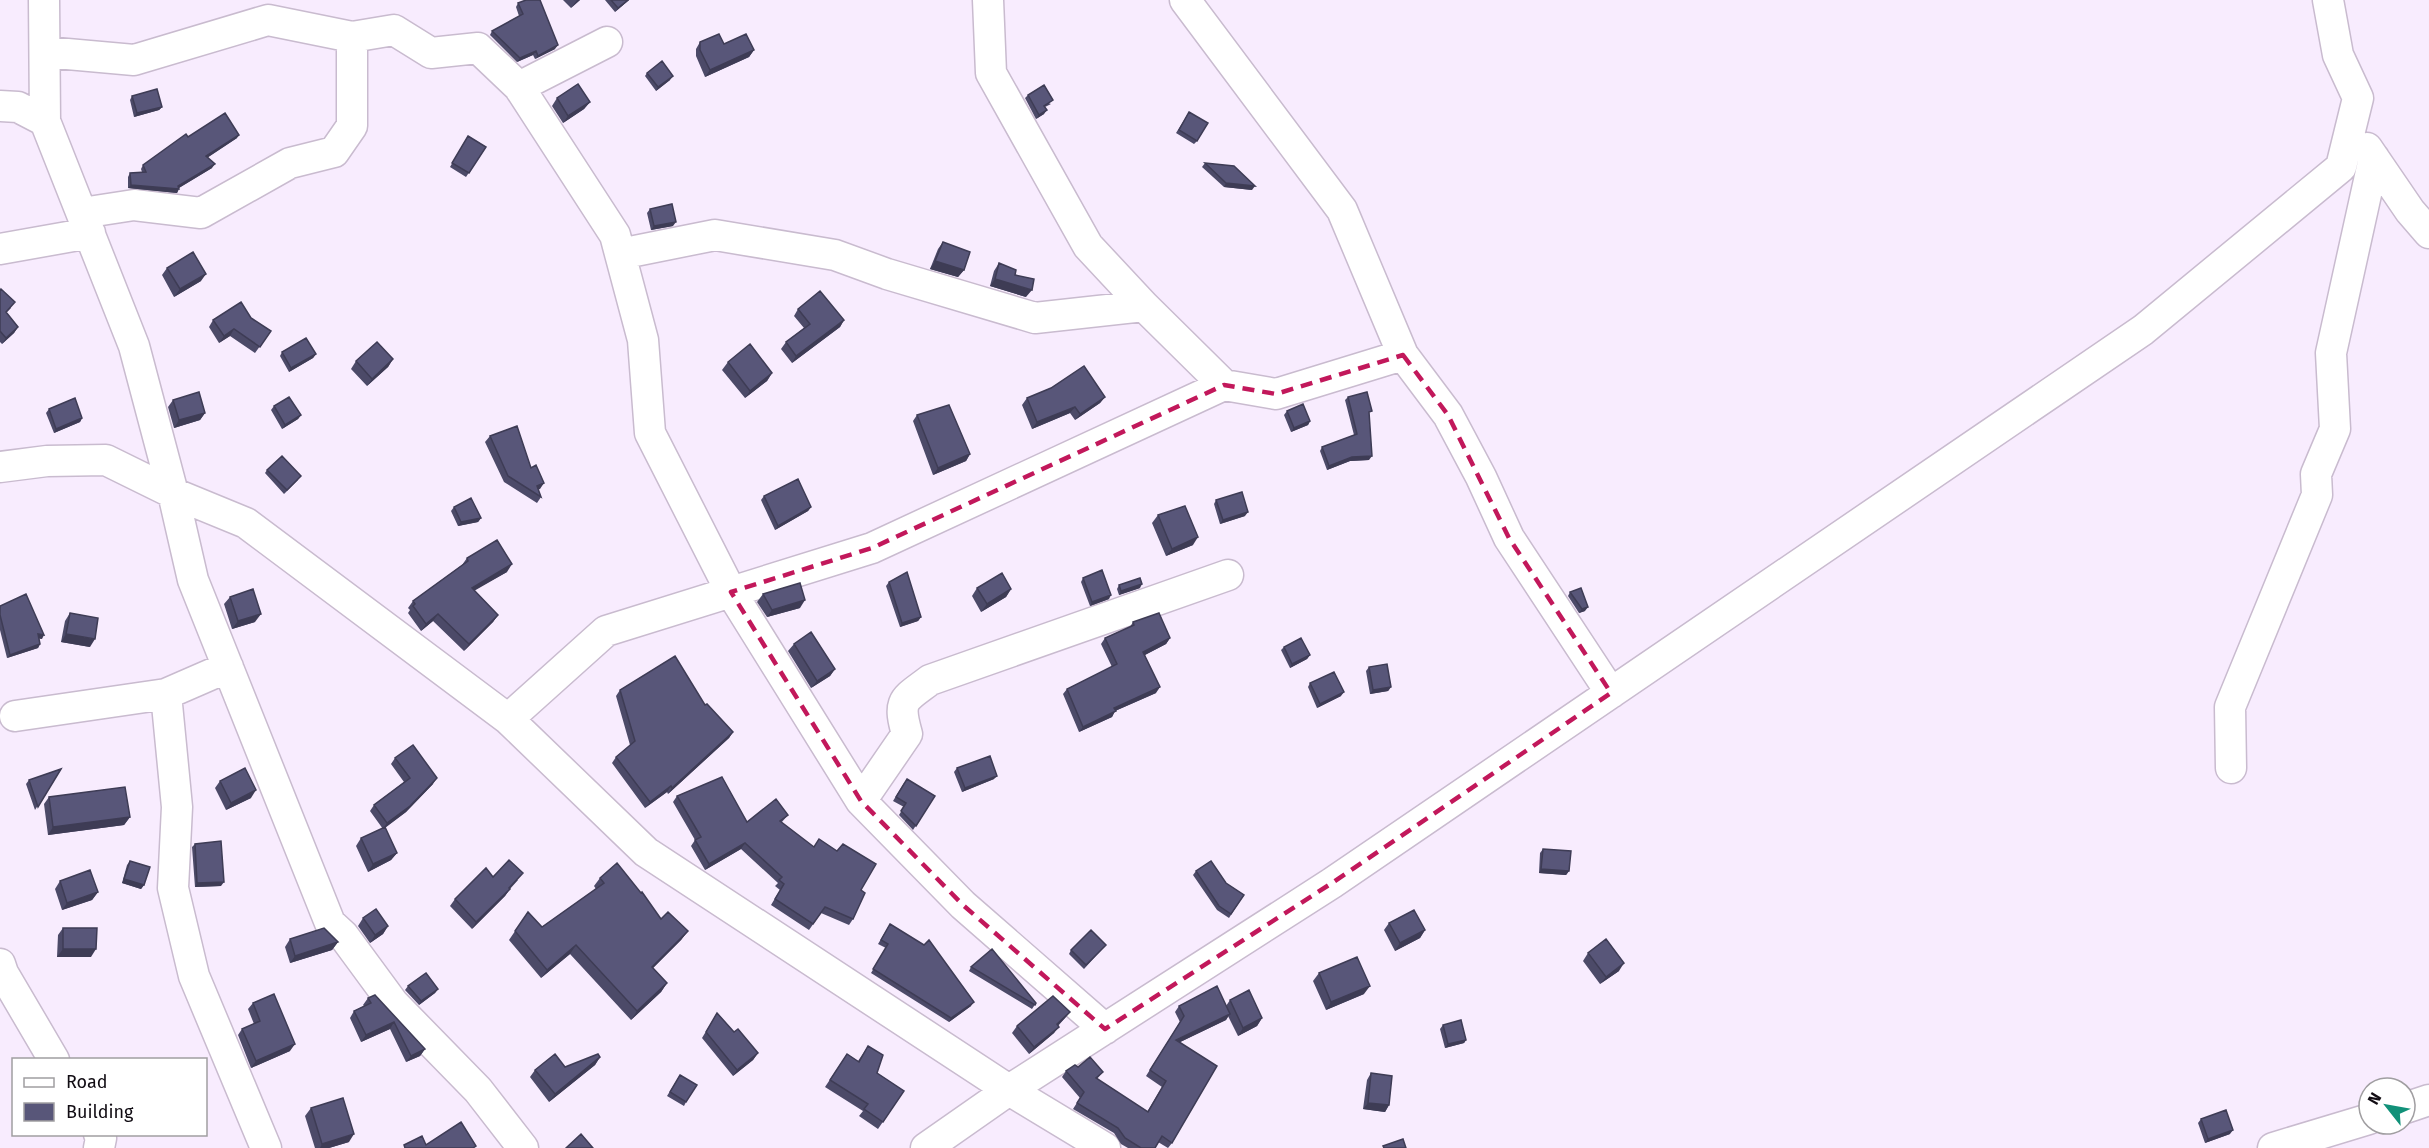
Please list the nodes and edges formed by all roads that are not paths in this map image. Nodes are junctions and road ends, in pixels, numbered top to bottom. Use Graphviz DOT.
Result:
graph roads {
  1 [pos="44,0"];
  2 [pos="988,0"];
  3 [pos="1185,0"];
  4 [pos="2328,0"];
  5 [pos="352,37"];
  6 [pos="607,42"];
  7 [pos="45,52"];
  8 [pos="519,87"];
  9 [pos="0,106"];
  10 [pos="45,121"];
  11 [pos="2351,126"];
  12 [pos="2374,158"];
  13 [pos="86,223"];
  14 [pos="2429,233"];
  15 [pos="0,249"];
  16 [pos="620,254"];
  17 [pos="1144,306"];
  18 [pos="1403,355"];
  19 [pos="1224,385"];
  20 [pos="0,467"];
  21 [pos="173,493"];
  22 [pos="1228,575"];
  23 [pos="731,592"];
  24 [pos="228,667"];
  25 [pos="1611,693"];
  26 [pos="166,694"];
  27 [pos="15,716"];
  28 [pos="508,719"];
  29 [pos="2230,768"];
  30 [pos="861,801"];
  31 [pos="0,964"];
  32 [pos="1105,1029"];
  33 [pos="53,1058"];
  34 [pos="1010,1090"];
  35 [pos="2357,1123"];
  36 [pos="266,1148"];
  37 [pos="523,1148"];
  38 [pos="926,1148"];
  39 [pos="1106,1148"];
  40 [pos="2273,1148"];
  1 -- 7 [label="street"];
  2 -- 17 [label="street"];
  3 -- 18 [label="street"];
  4 -- 11 [label="street"];
  5 -- 7 [label="street"];
  5 -- 8 [label="street"];
  5 -- 13 [label="street"];
  6 -- 8 [label="street"];
  7 -- 10 [label="street"];
  8 -- 16 [label="street"];
  9 -- 10 [label="street"];
  10 -- 13 [label="street"];
  11 -- 12 [label="street"];
  11 -- 25 [label="street"];
  12 -- 14 [label="street"];
  12 -- 29 [label="street"];
  13 -- 15 [label="street"];
  13 -- 21 [label="street"];
  16 -- 17 [label="street"];
  16 -- 23 [label="street"];
  17 -- 19 [label="street"];
  18 -- 19 [label="street"];
  18 -- 25 [label="street"];
  19 -- 23 [label="street"];
  20 -- 21 [label="street"];
  21 -- 24 [label="street"];
  21 -- 28 [label="street"];
  22 -- 30 [label="street"];
  23 -- 28 [label="street"];
  23 -- 30 [label="street"];
  24 -- 26 [label="street"];
  24 -- 37 [label="street"];
  25 -- 32 [label="street"];
  26 -- 27 [label="street"];
  26 -- 36 [label="street"];
  28 -- 34 [label="street"];
  30 -- 32 [label="street"];
  31 -- 33 [label="street"];
  32 -- 34 [label="street"];
  34 -- 38 [label="street"];
  34 -- 39 [label="street"];
  35 -- 40 [label="street"];
}
